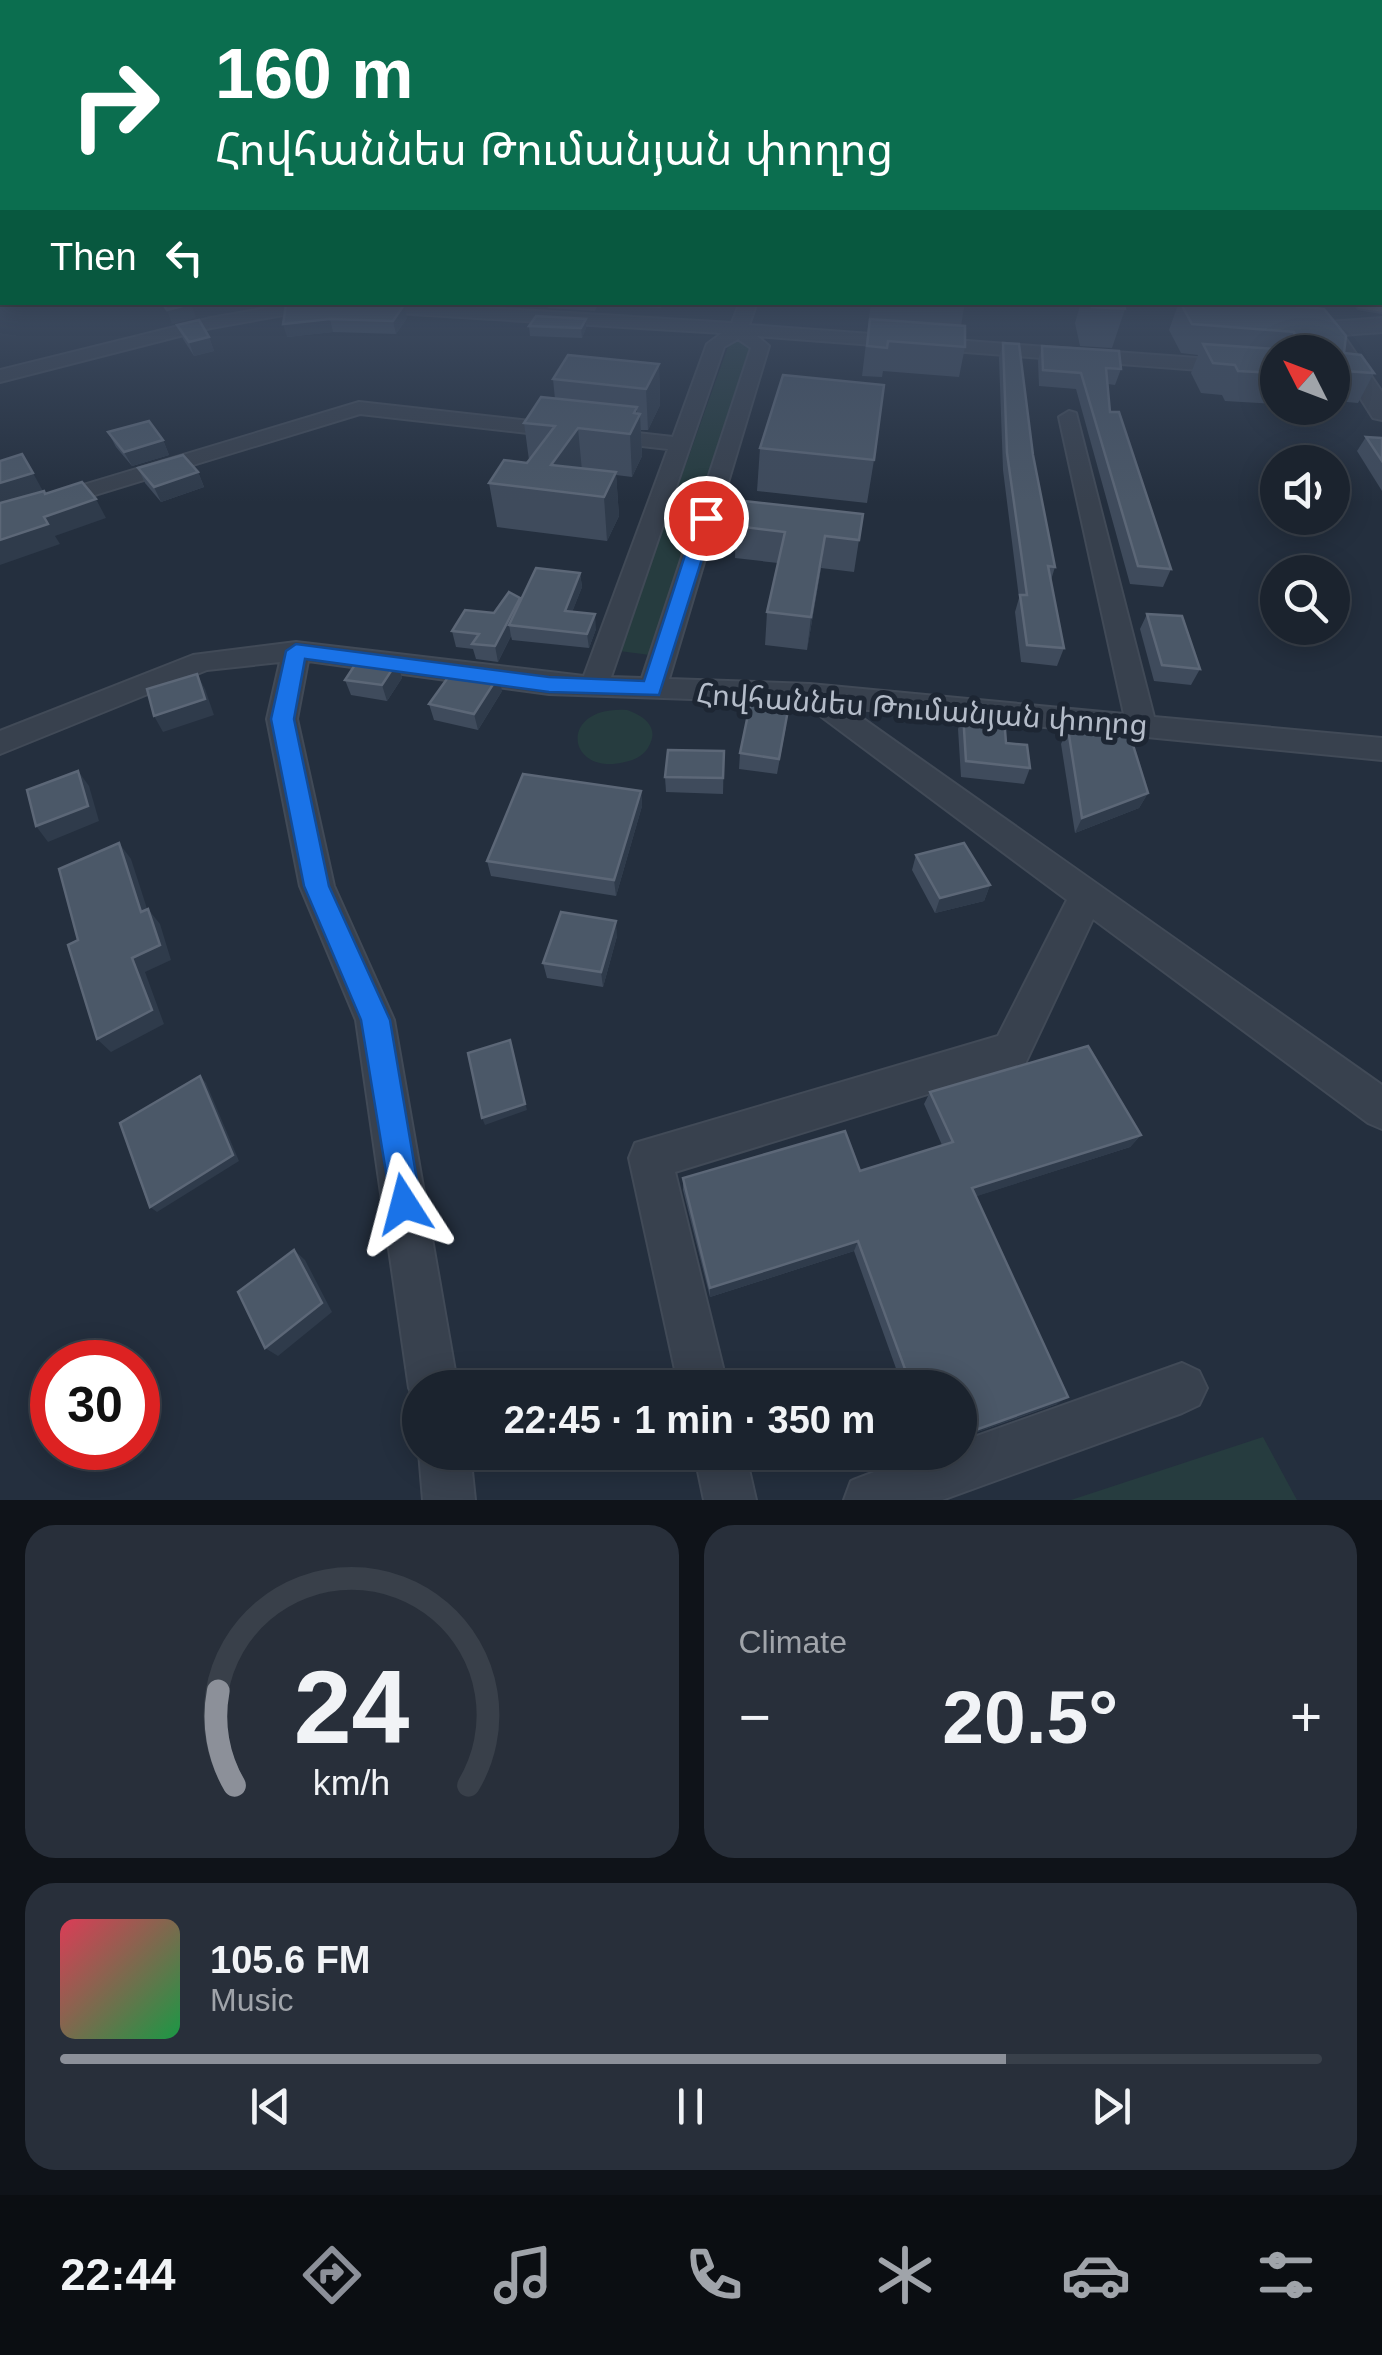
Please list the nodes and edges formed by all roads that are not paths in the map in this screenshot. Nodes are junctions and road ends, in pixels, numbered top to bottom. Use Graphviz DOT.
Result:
graph roads {
  1 [pos="56,362"];
  2 [pos="710,362"];
  3 [pos="755,362"];
  4 [pos="1164,362"];
  5 [pos="1260,369"];
  6 [pos="0,376"];
  7 [pos="1350,381"];
  8 [pos="1382,412"];
  9 [pos="1068,417"];
  10 [pos="683,444"];
  11 [pos="0,517"];
  12 [pos="296,651"];
  13 [pos="595,684"];
  14 [pos="652,690"];
  15 [pos="810,694"];
  16 [pos="1141,725"];
  17 [pos="0,743"];
  18 [pos="1382,749"];
  19 [pos="1088,893"];
  20 [pos="1382,1108"];
  21 [pos="431,1370"];
  22 [pos="700,1370"];
  23 [pos="1182,1388"];
  24 [pos="446,1470"];
  25 [pos="723,1470"];
  26 [pos="448,1500"];
  27 [pos="730,1500"];
  28 [pos="870,1500"];
  1 -- 6 [label="street"];
  2 -- 10 [label="street"];
  3 -- 14 [label="street"];
  4 -- 5 [label="street"];
  7 -- 8 [label="street"];
  9 -- 16 [label="street"];
  10 -- 11 [label="street"];
  10 -- 13 [label="street"];
  12 -- 13 [label="street, Հովհաննես Թումանյան փողոց"];
  12 -- 17 [label="street, Հովհաննես Թումանյան փողոց"];
  12 -- 21 [label="street"];
  13 -- 14 [label="street, Հովհաննես Թումանյան փողոց"];
  14 -- 15 [label="street, Հովհաննես Թումանյան փողոց"];
  15 -- 16 [label="street, Հովհաննես Թումանյան փողոց"];
  15 -- 19 [label="street"];
  16 -- 18 [label="street, Հովհաննես Թումանյան փողոց"];
  19 -- 20 [label="street"];
  19 -- 22 [label="street"];
  23 -- 28 [label="street"];
  24 -- 26 [label="street"];
  25 -- 27 [label="street"];
}
